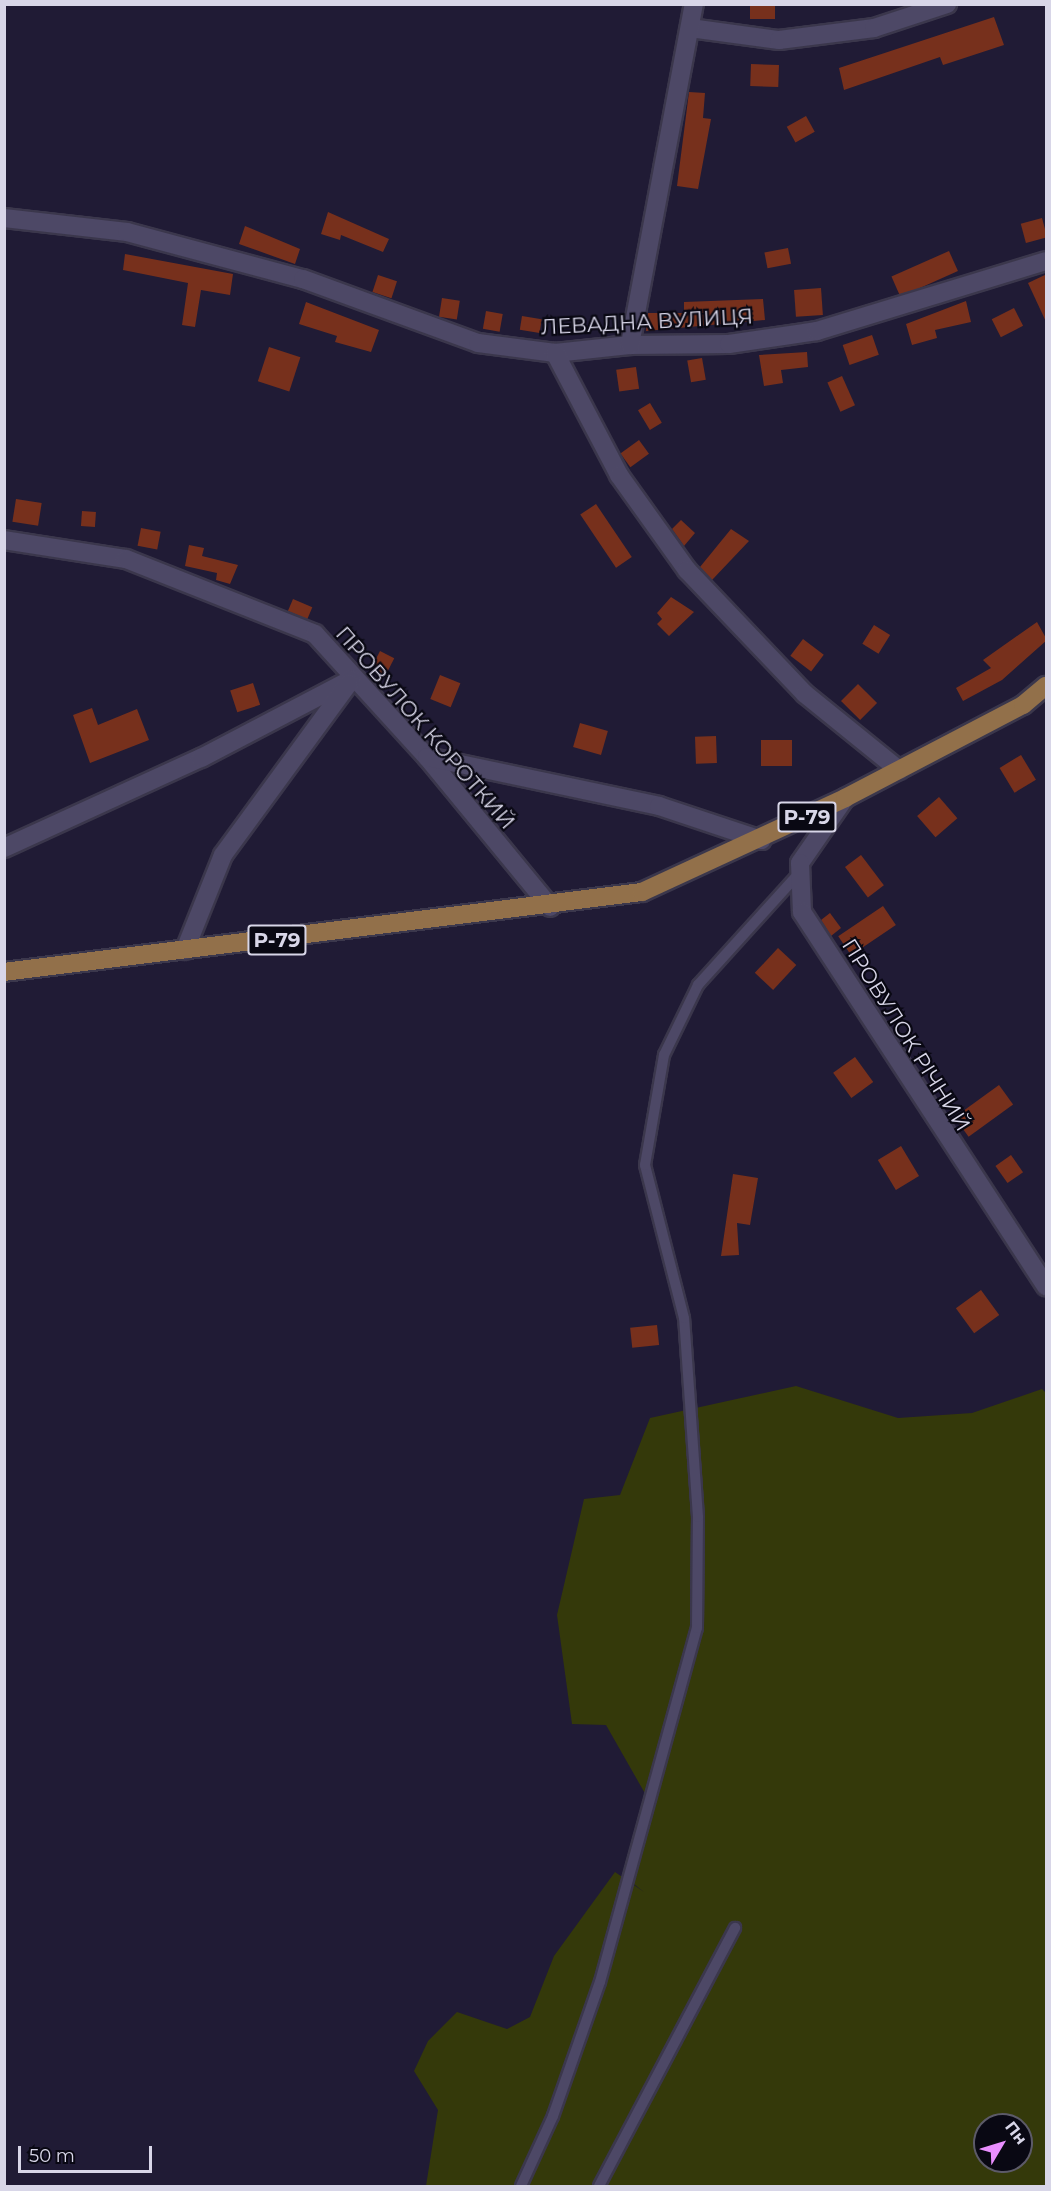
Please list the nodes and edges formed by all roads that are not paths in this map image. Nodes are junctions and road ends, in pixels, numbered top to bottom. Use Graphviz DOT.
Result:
graph roads {
  1 [pos="694,4"];
  2 [pos="947,4"];
  3 [pos="690,27"];
  4 [pos="4,218"];
  5 [pos="1047,261"];
  6 [pos="630,345"];
  7 [pos="555,353"];
  8 [pos="4,540"];
  9 [pos="352,679"];
  10 [pos="1047,686"];
  11 [pos="427,757"];
  12 [pos="899,770"];
  13 [pos="845,798"];
  14 [pos="761,840"];
  15 [pos="4,848"];
  16 [pos="801,871"];
  17 [pos="550,908"];
  18 [pos="185,950"];
  19 [pos="4,972"];
  20 [pos="1047,1287"];
  21 [pos="735,1928"];
  22 [pos="521,2187"];
  23 [pos="598,2187"];
  1 -- 3 [label="street"];
  2 -- 3 [label="street"];
  3 -- 6 [label="street"];
  4 -- 7 [label="street, ЛЕВАДНА ВУЛИЦЯ"];
  5 -- 6 [label="street, ЛЕВАДНА ВУЛИЦЯ"];
  6 -- 7 [label="street, ЛЕВАДНА ВУЛИЦЯ"];
  7 -- 12 [label="street"];
  8 -- 9 [label="street, ПРОВУЛОК КОРОТКИЙ"];
  9 -- 11 [label="street, ПРОВУЛОК КОРОТКИЙ"];
  9 -- 15 [label="street"];
  9 -- 18 [label="street"];
  10 -- 12 [label="main road, Р-79"];
  11 -- 14 [label="street"];
  11 -- 17 [label="street, ПРОВУЛОК КОРОТКИЙ"];
  12 -- 13 [label="main road, Р-79"];
  13 -- 14 [label="main road, Р-79"];
  13 -- 16 [label="street, ПРОВУЛОК РIЧНИЙ"];
  14 -- 17 [label="main road, Р-79"];
  16 -- 20 [label="street, ПРОВУЛОК РIЧНИЙ"];
  16 -- 22 [label="lane"];
  17 -- 18 [label="main road, Р-79"];
  18 -- 19 [label="main road, Р-79"];
  21 -- 23 [label="lane"];
}
